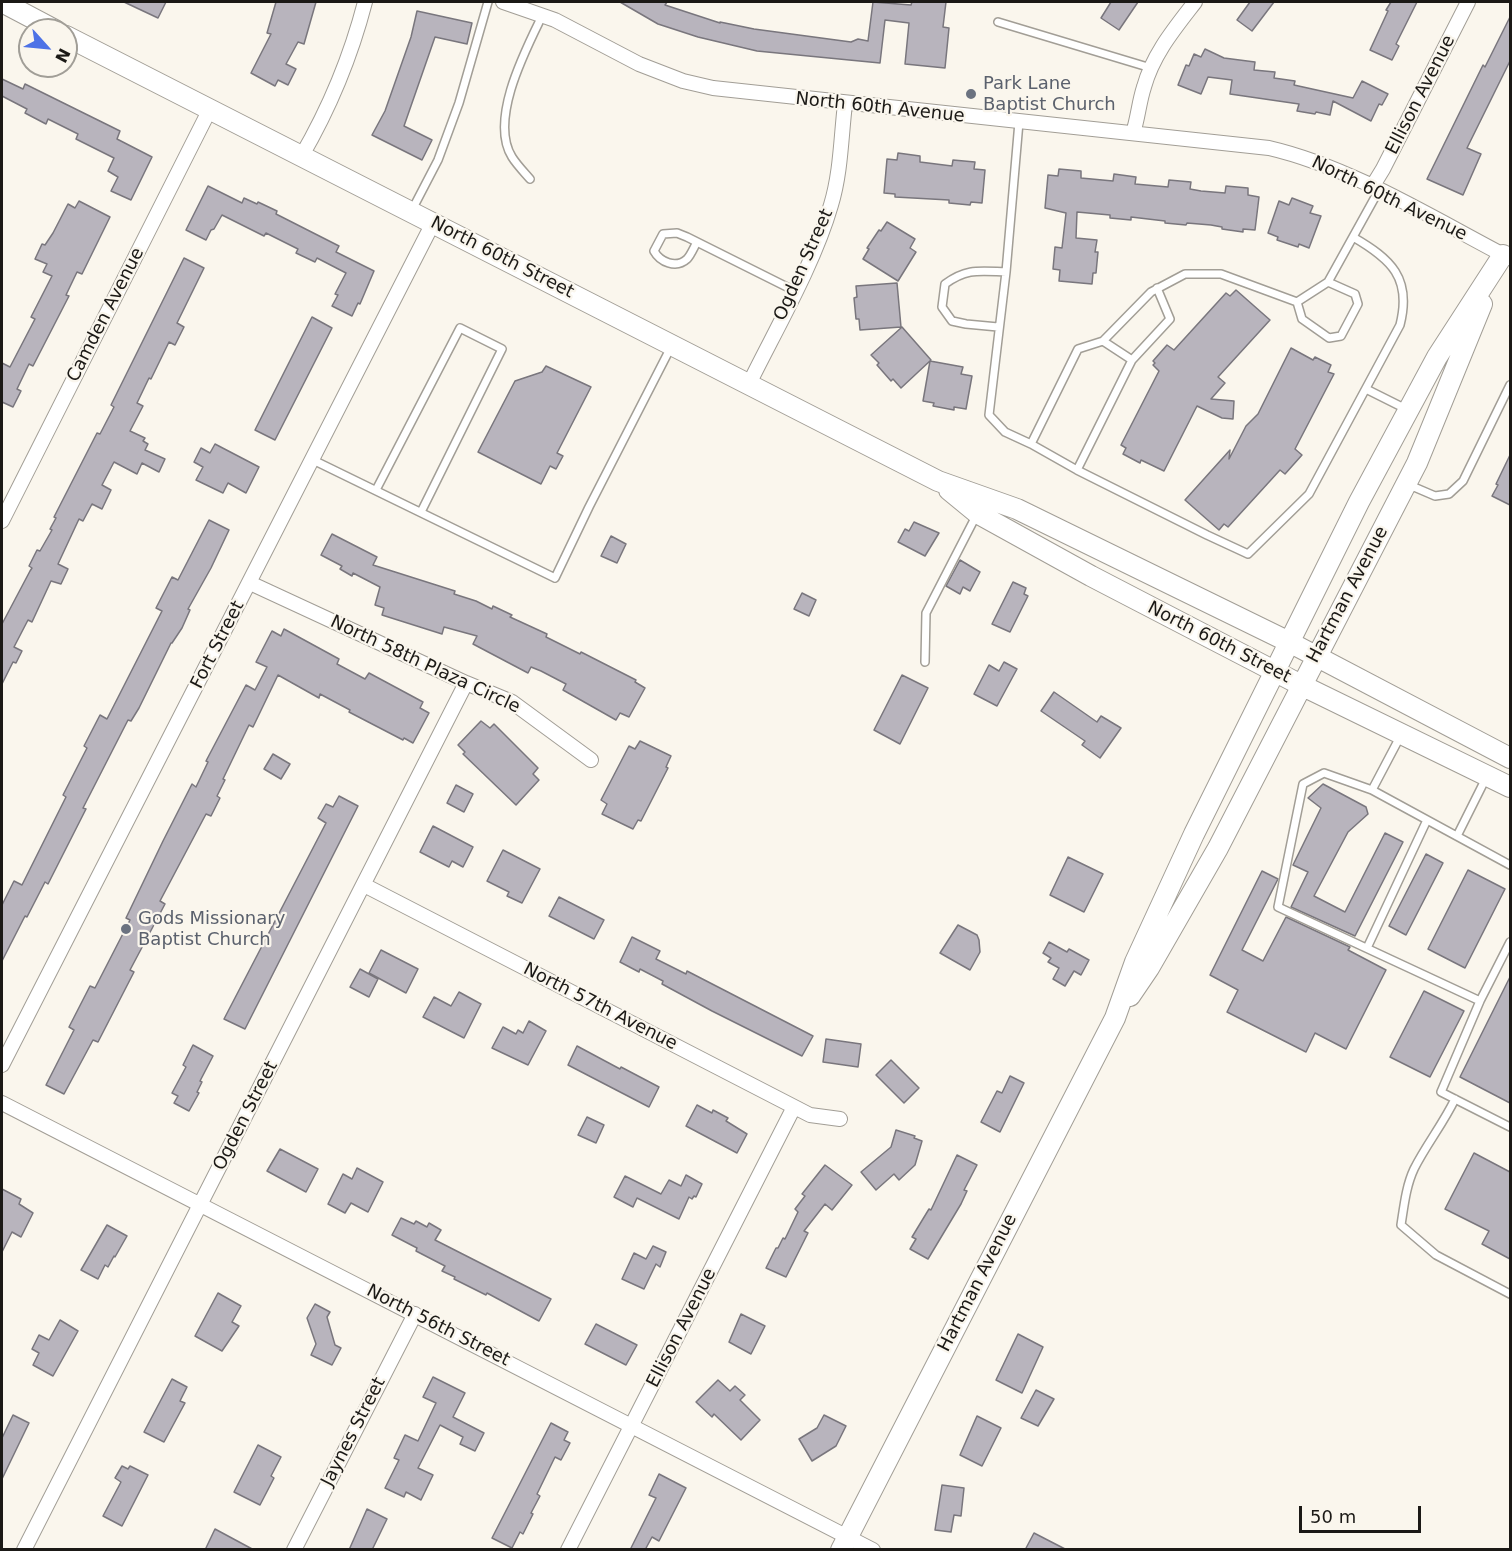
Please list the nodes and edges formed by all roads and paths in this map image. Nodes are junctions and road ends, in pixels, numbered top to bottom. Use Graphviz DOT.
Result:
graph roads {
  1 [pos="365,2"];
  2 [pos="488,2"];
  3 [pos="503,2"];
  4 [pos="1195,2"];
  5 [pos="1468,2"];
  6 [pos="2,3"];
  7 [pos="542,16"];
  8 [pos="31,18"];
  9 [pos="998,22"];
  10 [pos="78,42"];
  11 [pos="1151,68"];
  12 [pos="844,104"];
  13 [pos="210,110"];
  14 [pos="1019,122"];
  15 [pos="1133,134"];
  16 [pos="301,157"];
  17 [pos="530,179"];
  18 [pos="1375,188"];
  19 [pos="412,212"];
  20 [pos="434,223"];
  21 [pos="1353,237"];
  22 [pos="697,242"];
  23 [pos="1508,251"];
  24 [pos="1006,272"];
  25 [pos="1328,282"];
  26 [pos="1157,288"];
  27 [pos="795,291"];
  28 [pos="1297,303"];
  29 [pos="999,327"];
  30 [pos="1103,341"];
  31 [pos="672,345"];
  32 [pos="1132,360"];
  33 [pos="748,384"];
  34 [pos="1510,385"];
  35 [pos="1366,389"];
  36 [pos="1410,411"];
  37 [pos="1031,444"];
  38 [pos="313,460"];
  39 [pos="1077,470"];
  40 [pos="938,481"];
  41 [pos="1406,484"];
  42 [pos="376,490"];
  43 [pos="421,512"];
  44 [pos="977,513"];
  45 [pos="2,521"];
  46 [pos="250,583"];
  47 [pos="1288,642"];
  48 [pos="1315,656"];
  49 [pos="925,662"];
  50 [pos="1274,671"];
  51 [pos="466,683"];
  52 [pos="1301,685"];
  53 [pos="1401,735"];
  54 [pos="1510,758"];
  55 [pos="591,759"];
  56 [pos="1487,776"];
  57 [pos="1510,788"];
  58 [pos="1372,790"];
  59 [pos="1427,820"];
  60 [pos="1457,836"];
  61 [pos="1510,865"];
  62 [pos="364,885"];
  63 [pos="1510,942"];
  64 [pos="1366,948"];
  65 [pos="1480,1001"];
  66 [pos="1115,1017"];
  67 [pos="2,1065"];
  68 [pos="1455,1099"];
  69 [pos="2,1103"];
  70 [pos="794,1107"];
  71 [pos="840,1119"];
  72 [pos="1510,1127"];
  73 [pos="201,1204"];
  74 [pos="1510,1294"];
  75 [pos="415,1314"];
  76 [pos="632,1425"];
  77 [pos="844,1543"];
  78 [pos="24,1550"];
  79 [pos="294,1550"];
  80 [pos="568,1550"];
  81 [pos="873,1550"];
  1 -- 16 [label="street"];
  2 -- 19 [label="lane"];
  3 -- 7 [label="street, North 60th Avenue"];
  4 -- 11 [label="street"];
  5 -- 18 [label="street, Ellison Avenue"];
  6 -- 8 [label="main road"];
  7 -- 12 [label="street, North 60th Avenue"];
  7 -- 17 [label="lane"];
  9 -- 11 [label="lane"];
  10 -- 13 [label="main road, North 60th Street"];
  11 -- 15 [label="street"];
  12 -- 14 [label="street, North 60th Avenue"];
  12 -- 27 [label="street, Ogden Street"];
  13 -- 16 [label="main road, North 60th Street"];
  13 -- 45 [label="street, Camden Avenue"];
  14 -- 15 [label="street, North 60th Avenue"];
  14 -- 24 [label="lane"];
  15 -- 18 [label="street, North 60th Avenue"];
  16 -- 19 [label="main road, North 60th Street"];
  18 -- 21 [label="lane"];
  18 -- 23 [label="street, North 60th Avenue"];
  19 -- 20 [label="main road, North 60th Street"];
  20 -- 31 [label="main road, North 60th Street"];
  20 -- 38 [label="street, Fort Street"];
  21 -- 25 [label="lane"];
  21 -- 35 [label="lane"];
  22 -- 22 [label="lane"];
  22 -- 27 [label="lane"];
  23 -- 36 [label="main road, Hartman Avenue"];
  23 -- 41 [label="main road, Hartman Avenue"];
  24 -- 29 [label="lane"];
  24 -- 29 [label="lane"];
  25 -- 28 [label="lane"];
  25 -- 28 [label="lane"];
  26 -- 28 [label="lane"];
  26 -- 30 [label="lane"];
  26 -- 32 [label="lane"];
  27 -- 33 [label="street, Ogden Street"];
  29 -- 37 [label="lane"];
  30 -- 32 [label="lane"];
  30 -- 37 [label="lane"];
  31 -- 33 [label="main road, North 60th Street"];
  31 -- 43 [label="lane"];
  32 -- 39 [label="lane"];
  33 -- 40 [label="main road, North 60th Street"];
  34 -- 41 [label="lane"];
  35 -- 36 [label="lane"];
  35 -- 39 [label="lane"];
  36 -- 47 [label="main road, Hartman Avenue"];
  37 -- 39 [label="lane"];
  38 -- 42 [label="lane"];
  38 -- 46 [label="street, Fort Street"];
  40 -- 44 [label="main road, North 60th Street"];
  40 -- 47 [label="main road, North 60th Street"];
  41 -- 48 [label="main road, Hartman Avenue"];
  42 -- 43 [label="lane"];
  42 -- 43 [label="lane"];
  44 -- 49 [label="lane"];
  44 -- 50 [label="main road, North 60th Street"];
  46 -- 51 [label="street, North 58th Plaza Circle"];
  46 -- 67 [label="street, Fort Street"];
  47 -- 48 [label="main road, North 60th Street"];
  47 -- 50 [label="main road, Hartman Avenue"];
  48 -- 52 [label="main road, Hartman Avenue"];
  48 -- 54 [label="main road, North 60th Street"];
  50 -- 52 [label="main road, North 60th Street"];
  50 -- 66 [label="main road, Hartman Avenue"];
  51 -- 55 [label="street, North 58th Plaza Circle"];
  51 -- 62 [label="street, Ogden Street"];
  52 -- 53 [label="main road, North 60th Street"];
  52 -- 66 [label="main road, Hartman Avenue"];
  53 -- 56 [label="main road, North 60th Street"];
  53 -- 58 [label="lane"];
  56 -- 57 [label="main road, North 60th Street"];
  56 -- 60 [label="lane"];
  58 -- 59 [label="lane"];
  58 -- 64 [label="lane"];
  59 -- 60 [label="lane"];
  59 -- 64 [label="lane"];
  60 -- 61 [label="lane"];
  62 -- 70 [label="street, North 57th Avenue"];
  62 -- 73 [label="street, Ogden Street"];
  63 -- 65 [label="lane"];
  64 -- 65 [label="lane"];
  65 -- 68 [label="lane"];
  66 -- 77 [label="main road, Hartman Avenue"];
  68 -- 72 [label="lane"];
  68 -- 74 [label="lane"];
  69 -- 73 [label="street, North 56th Street"];
  70 -- 71 [label="street, North 57th Avenue"];
  70 -- 76 [label="street, Ellison Avenue"];
  73 -- 75 [label="street, North 56th Street"];
  73 -- 78 [label="street, Ogden Street"];
  75 -- 76 [label="street, North 56th Street"];
  75 -- 79 [label="street, Jaynes Street"];
  76 -- 77 [label="street, North 56th Street"];
  76 -- 80 [label="street, Ellison Avenue"];
  77 -- 81 [label="street, North 56th Street"];
}
